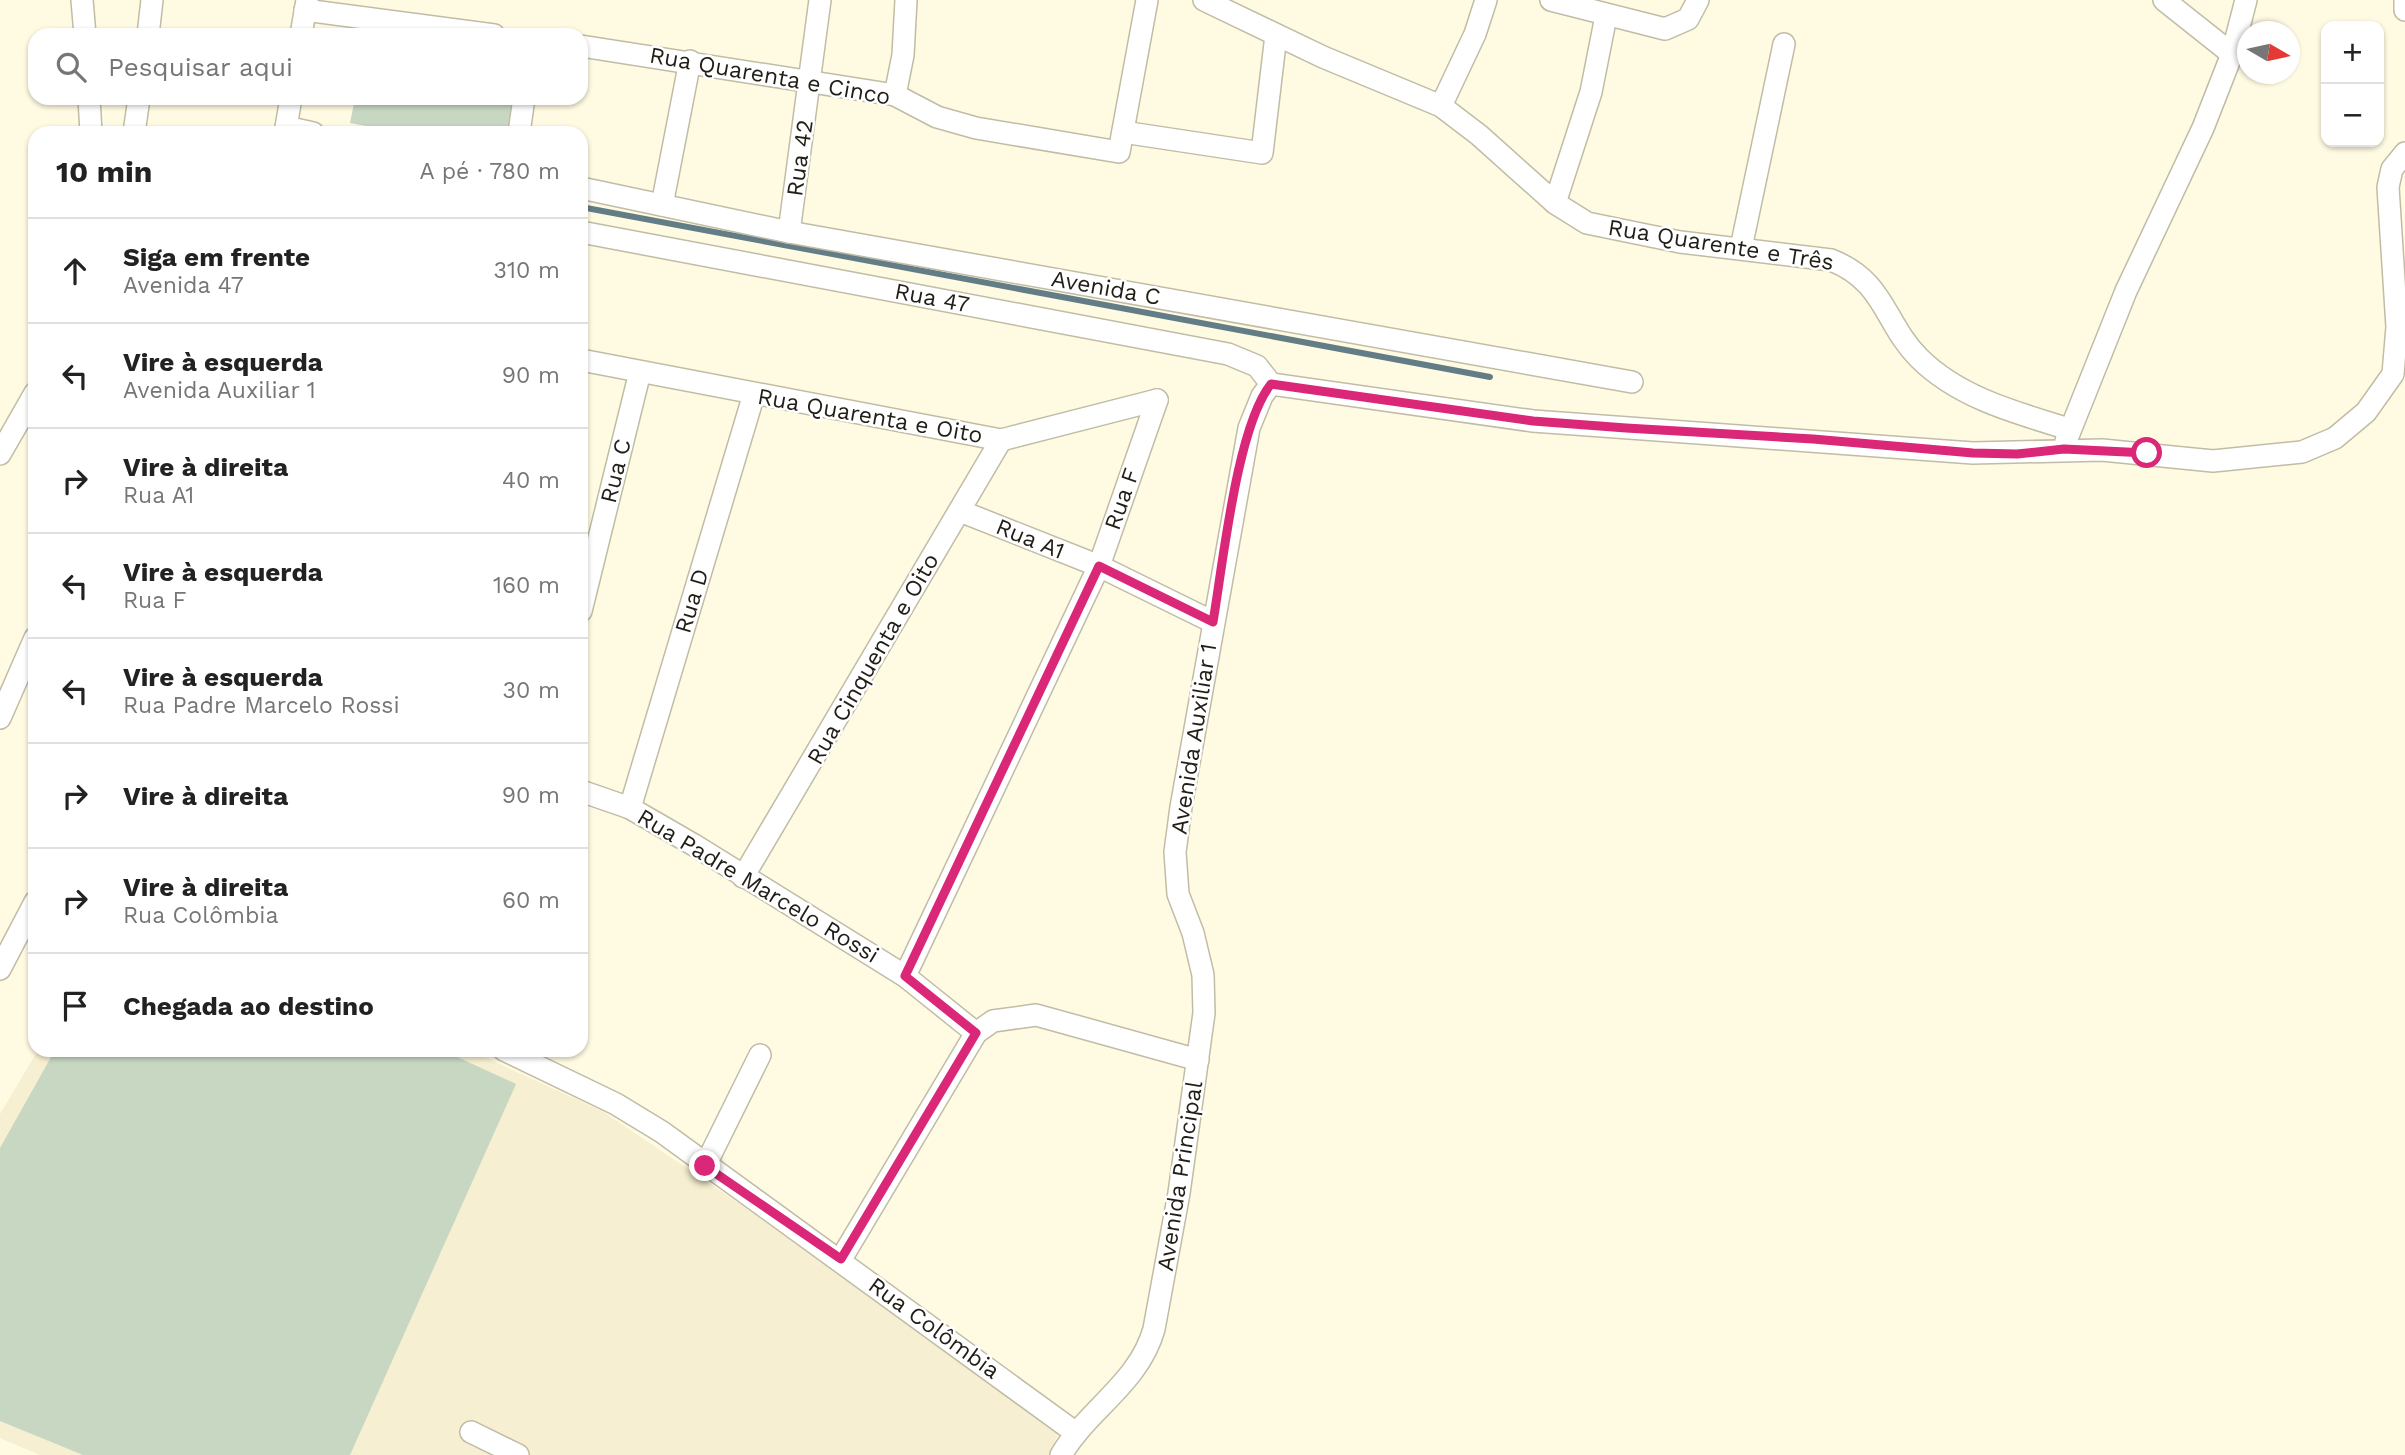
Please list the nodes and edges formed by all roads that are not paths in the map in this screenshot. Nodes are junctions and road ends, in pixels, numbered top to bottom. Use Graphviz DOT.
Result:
graph roads {
  1 [pos="82,0"];
  2 [pos="152,0"];
  3 [pos="820,0"];
  4 [pos="906,0"];
  5 [pos="1147,0"];
  6 [pos="1204,0"];
  7 [pos="1486,0"];
  8 [pos="1551,0"];
  9 [pos="1698,0"];
  10 [pos="2164,0"];
  11 [pos="2246,0"];
  12 [pos="2405,0"];
  13 [pos="306,5"];
  14 [pos="2405,10"];
  15 [pos="1606,16"];
  16 [pos="84,28"];
  17 [pos="149,28"];
  18 [pos="302,28"];
  19 [pos="450,28"];
  20 [pos="1276,35"];
  21 [pos="1784,44"];
  22 [pos="588,48"];
  23 [pos="2232,54"];
  24 [pos="690,61"];
  25 [pos="811,80"];
  26 [pos="895,94"];
  27 [pos="89,105"];
  28 [pos="138,105"];
  29 [pos="290,105"];
  30 [pos="523,105"];
  31 [pos="1441,106"];
  32 [pos="91,126"];
  33 [pos="135,126"];
  34 [pos="286,126"];
  35 [pos="520,126"];
  36 [pos="1121,142"];
  37 [pos="2405,153"];
  38 [pos="588,189"];
  39 [pos="1555,203"];
  40 [pos="662,205"];
  41 [pos="789,232"];
  42 [pos="588,233"];
  43 [pos="1741,248"];
  44 [pos="588,361"];
  45 [pos="2399,370"];
  46 [pos="640,372"];
  47 [pos="1632,382"];
  48 [pos="1271,384"];
  49 [pos="754,394"];
  50 [pos="1157,400"];
  51 [pos="28,405"];
  52 [pos="2067,439"];
  53 [pos="1001,440"];
  54 [pos="0,454"];
  55 [pos="960,511"];
  56 [pos="1099,566"];
  57 [pos="588,583"];
  58 [pos="1213,622"];
  59 [pos="28,654"];
  60 [pos="0,718"];
  61 [pos="588,793"];
  62 [pos="630,808"];
  63 [pos="743,877"];
  64 [pos="1178,894"];
  65 [pos="28,915"];
  66 [pos="0,969"];
  67 [pos="905,976"];
  68 [pos="976,1033"];
  69 [pos="760,1055"];
  70 [pos="519,1057"];
  71 [pos="1198,1060"];
  72 [pos="705,1166"];
  73 [pos="841,1259"];
  74 [pos="471,1432"];
  75 [pos="1076,1433"];
  76 [pos="517,1455"];
  77 [pos="1061,1455"];
  1 -- 16 [label="street"];
  2 -- 17 [label="street"];
  3 -- 25 [label="street, Rua 42"];
  4 -- 26 [label="street"];
  5 -- 36 [label="street"];
  6 -- 20 [label="street, Rua Quarente e Três"];
  7 -- 31 [label="street"];
  8 -- 15 [label="street"];
  9 -- 15 [label="street"];
  10 -- 23 [label="street"];
  11 -- 23 [label="street"];
  12 -- 14 [label="street"];
  13 -- 18 [label="street"];
  13 -- 19 [label="street"];
  15 -- 39 [label="street"];
  20 -- 31 [label="street, Rua Quarente e Três"];
  20 -- 36 [label="street, Rua Quarenta e Cinco"];
  21 -- 43 [label="street"];
  22 -- 24 [label="street, Rua Quarenta e Cinco"];
  23 -- 52 [label="street"];
  24 -- 25 [label="street, Rua Quarenta e Cinco"];
  24 -- 40 [label="street"];
  25 -- 26 [label="street, Rua Quarenta e Cinco"];
  25 -- 41 [label="street, Rua 42"];
  26 -- 36 [label="street, Rua Quarenta e Cinco"];
  27 -- 32 [label="street"];
  28 -- 33 [label="street"];
  29 -- 34 [label="street"];
  30 -- 35 [label="street"];
  31 -- 39 [label="street, Rua Quarente e Três"];
  37 -- 45 [label="street"];
  38 -- 40 [label="street, Avenida C"];
  39 -- 43 [label="street, Rua Quarente e Três"];
  40 -- 41 [label="street, Avenida C"];
  41 -- 47 [label="street, Avenida C"];
  42 -- 48 [label="street, Rua 47"];
  43 -- 52 [label="street, Rua Quarente e Três"];
  44 -- 46 [label="street, Rua Quarenta e Oito"];
  45 -- 52 [label="street"];
  46 -- 49 [label="street, Rua Quarenta e Oito"];
  46 -- 57 [label="street, Rua C"];
  48 -- 52 [label="street"];
  48 -- 58 [label="street, Avenida Auxiliar 1"];
  49 -- 53 [label="street, Rua Quarenta e Oito"];
  49 -- 62 [label="street, Rua D"];
  50 -- 53 [label="street, Rua Quarenta e Oito"];
  50 -- 56 [label="street, Rua F"];
  51 -- 54 [label="street"];
  53 -- 55 [label="street, Rua Cinquenta e Oito"];
  55 -- 56 [label="street, Rua A1"];
  55 -- 63 [label="street, Rua Cinquenta e Oito"];
  56 -- 58 [label="street, Rua A1"];
  56 -- 67 [label="street, Rua F"];
  58 -- 64 [label="street, Avenida Auxiliar 1"];
  59 -- 60 [label="street"];
  61 -- 62 [label="street, Rua Padre Marcelo Rossi"];
  62 -- 63 [label="street, Rua Padre Marcelo Rossi"];
  63 -- 67 [label="street, Rua Padre Marcelo Rossi"];
  64 -- 71 [label="street, Avenida Principal"];
  65 -- 66 [label="street"];
  67 -- 68 [label="street, Rua Padre Marcelo Rossi"];
  68 -- 71 [label="street"];
  68 -- 73 [label="street"];
  69 -- 72 [label="street"];
  70 -- 72 [label="street, Rua Colômbia"];
  71 -- 75 [label="street, Avenida Principal"];
  72 -- 73 [label="street, Rua Colômbia"];
  73 -- 75 [label="street, Rua Colômbia"];
  74 -- 76 [label="street"];
  75 -- 77 [label="street, Avenida Principal"];
}
